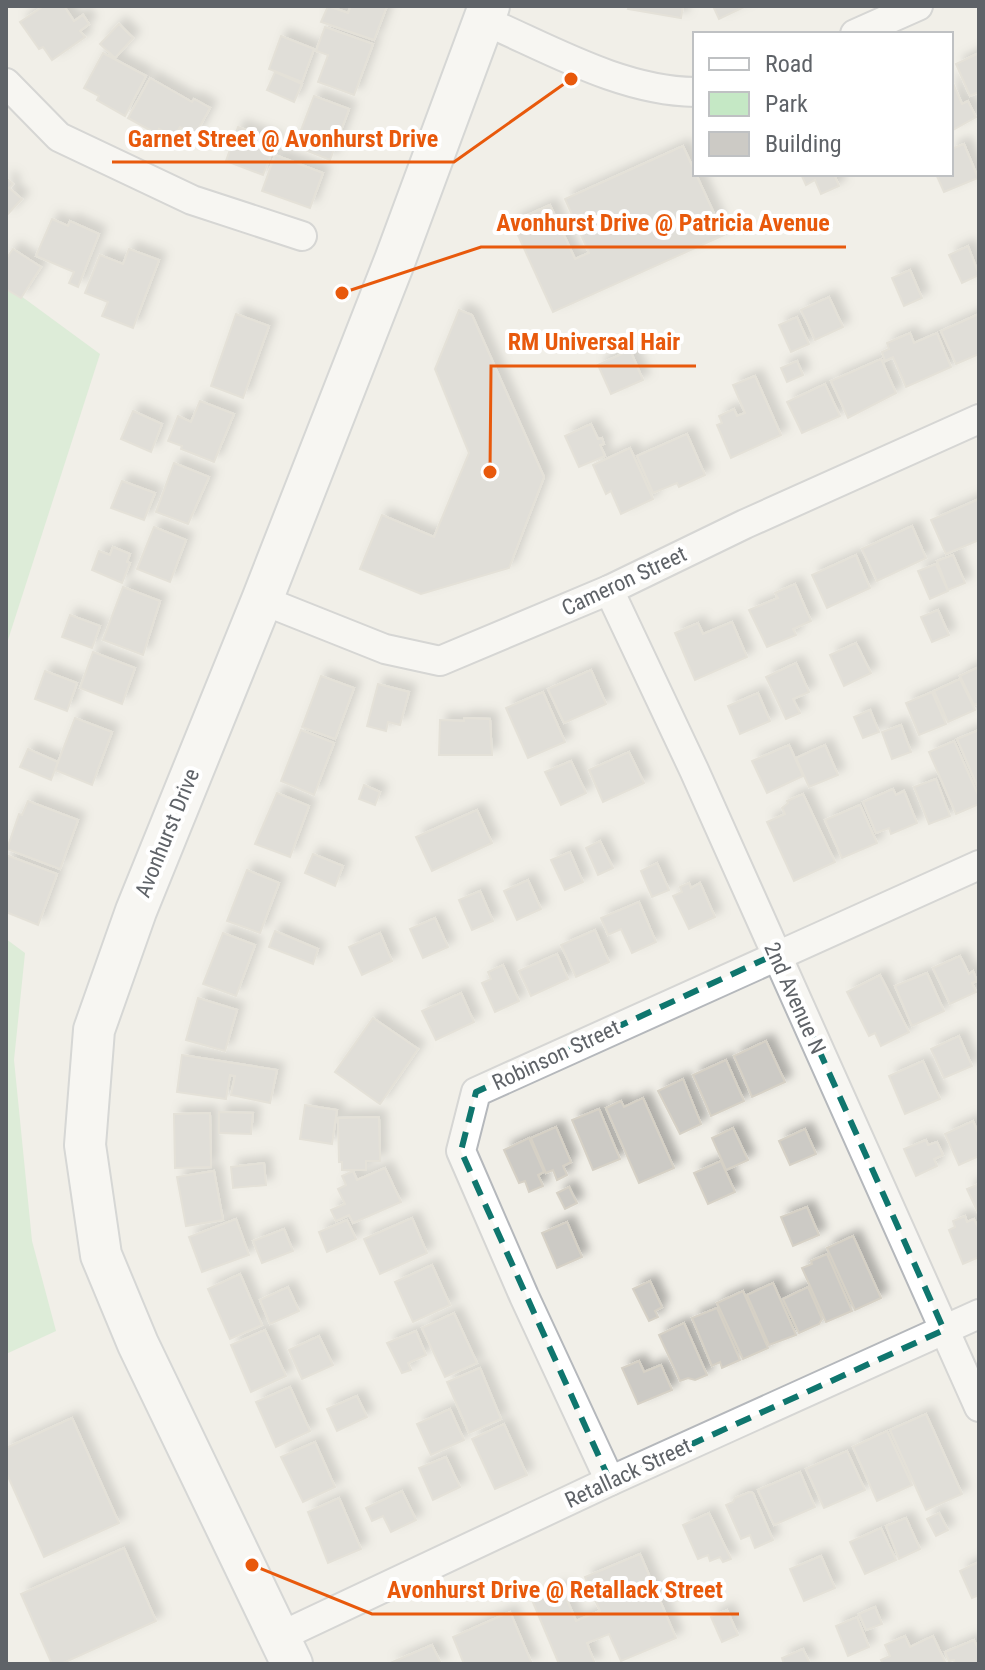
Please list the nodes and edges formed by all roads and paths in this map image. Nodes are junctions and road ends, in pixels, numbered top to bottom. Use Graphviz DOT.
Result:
graph roads {
  1 [pos="918,6"];
  2 [pos="486,13"];
  3 [pos="860,32"];
  4 [pos="6,83"];
  5 [pos="693,92"];
  6 [pos="302,236"];
  7 [pos="979,419"];
  8 [pos="609,590"];
  9 [pos="262,600"];
  10 [pos="979,865"];
  11 [pos="776,954"];
  12 [pos="979,1314"];
  13 [pos="944,1330"];
  14 [pos="979,1407"];
  15 [pos="610,1481"];
  16 [pos="286,1651"];
  1 -- 3 [label="street"];
  2 -- 5 [label="street"];
  2 -- 9 [label="street, Avonhurst Drive"];
  4 -- 6 [label="street"];
  7 -- 8 [label="street, Cameron Street"];
  8 -- 9 [label="street, Cameron Street"];
  8 -- 11 [label="street, 2nd Avenue N"];
  9 -- 16 [label="street, Avonhurst Drive"];
  10 -- 11 [label="street, Robinson Street"];
  11 -- 13 [label="street, 2nd Avenue N"];
  11 -- 15 [label="street, Robinson Street"];
  12 -- 13 [label="street, Retallack Street"];
  13 -- 14 [label="street, 2nd Avenue N"];
  13 -- 15 [label="street, Retallack Street"];
  15 -- 16 [label="street, Retallack Street"];
}
